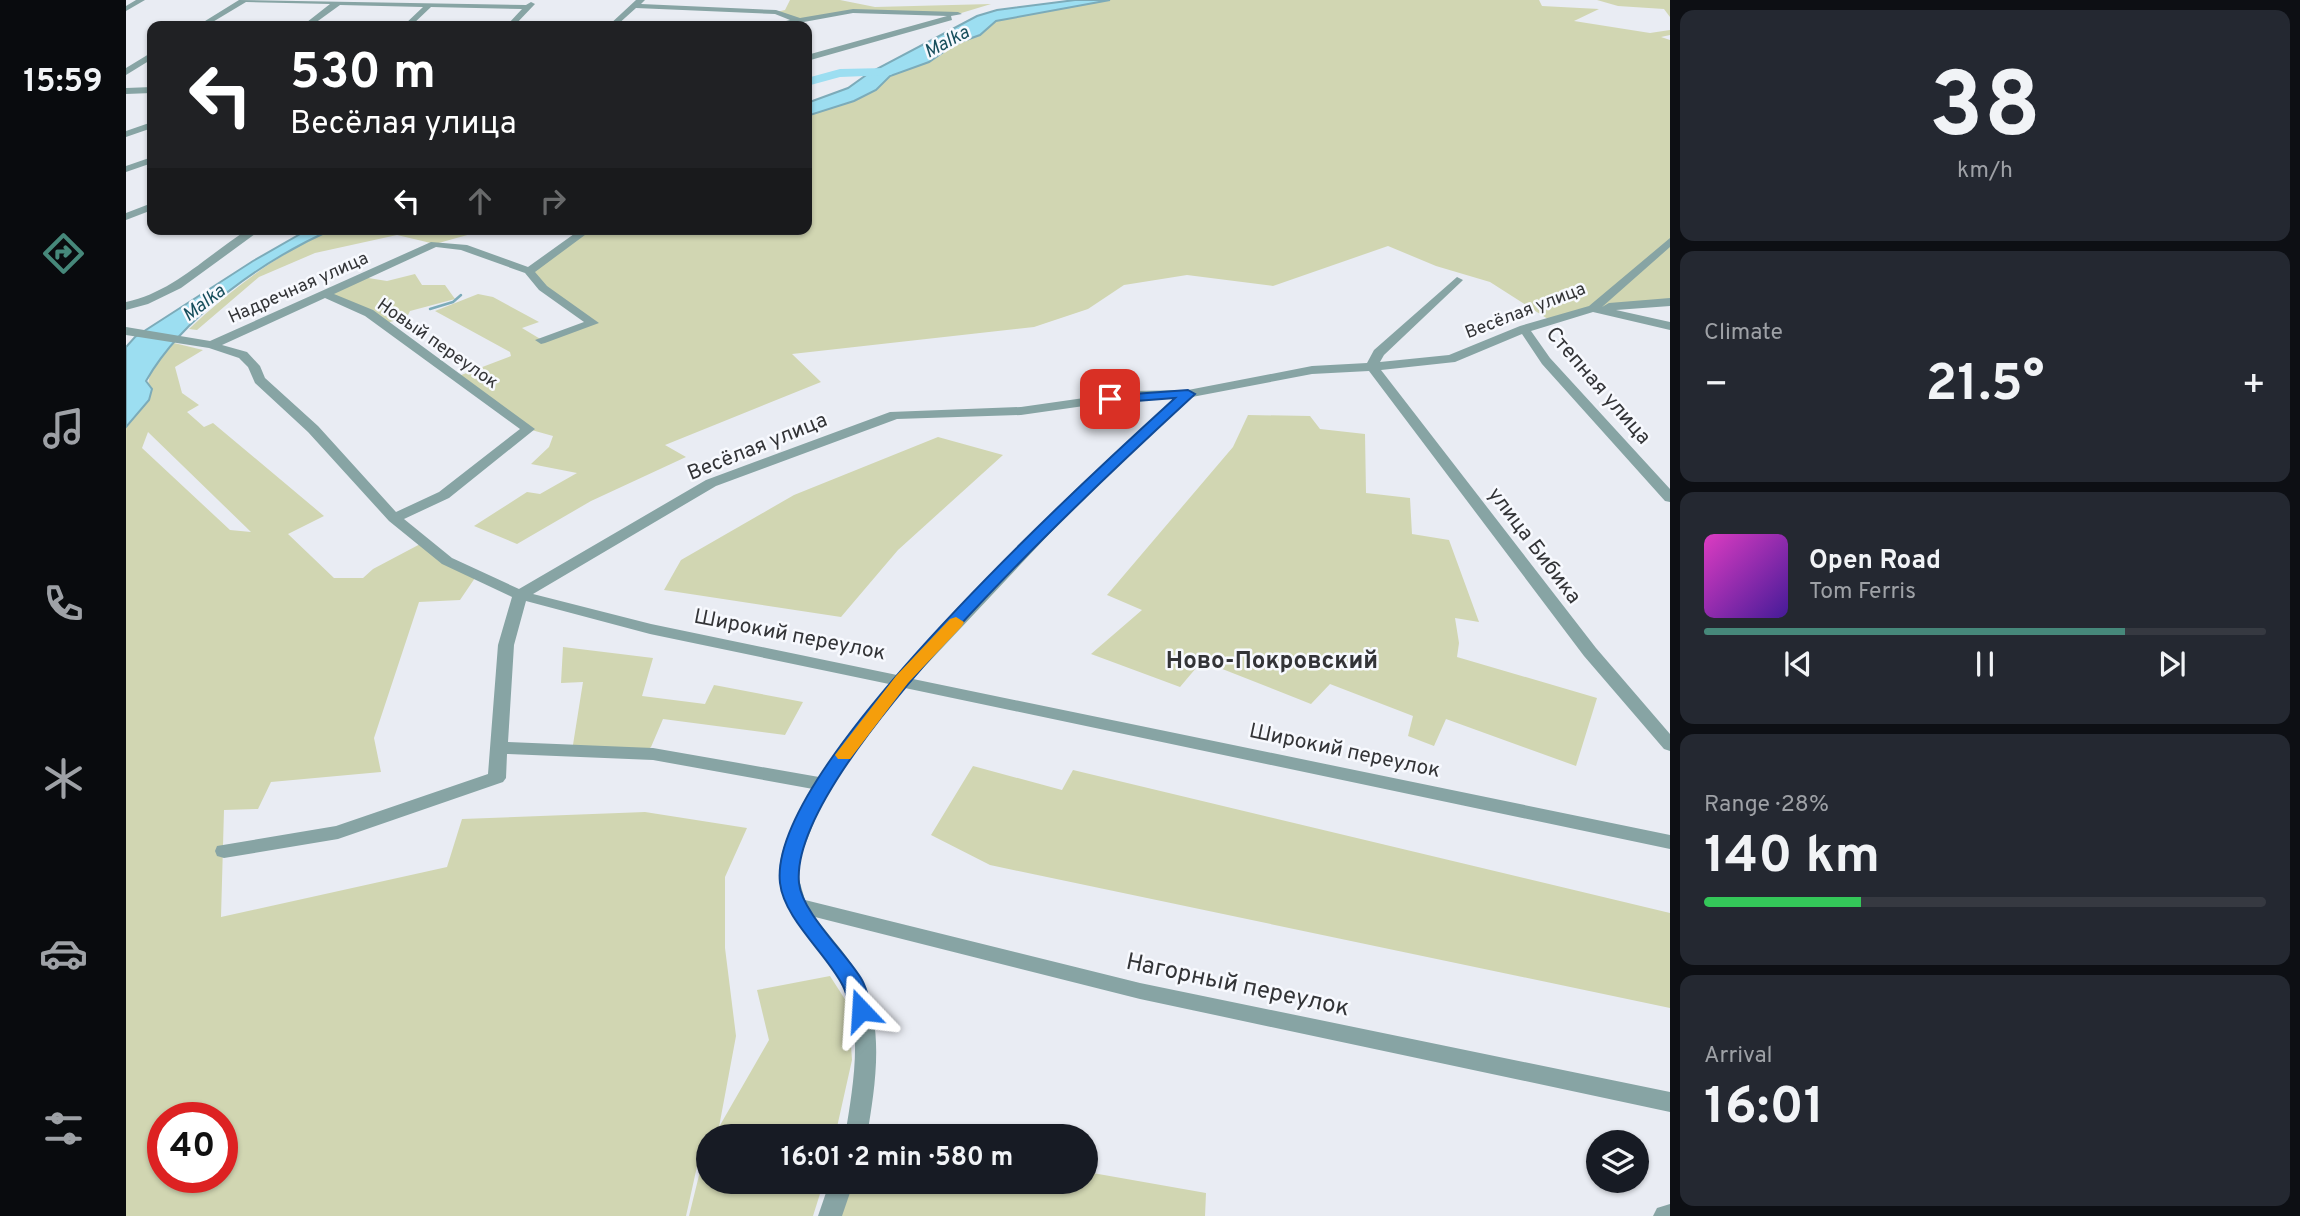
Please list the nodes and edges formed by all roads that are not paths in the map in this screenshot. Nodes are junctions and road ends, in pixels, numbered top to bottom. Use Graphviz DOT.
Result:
graph roads {
  1 [pos="141,0"];
  2 [pos="246,0"];
  3 [pos="435,0"];
  4 [pos="536,0"];
  5 [pos="340,2"];
  6 [pos="638,3"];
  7 [pos="427,6"];
  8 [pos="528,7"];
  9 [pos="126,9"];
  10 [pos="797,20"];
  11 [pos="210,21"];
  12 [pos="313,21"];
  13 [pos="412,21"];
  14 [pos="515,21"];
  15 [pos="618,21"];
  16 [pos="792,21"];
  17 [pos="812,57"];
  18 [pos="147,59"];
  19 [pos="126,72"];
  20 [pos="147,90"];
  21 [pos="126,91"];
  22 [pos="147,127"];
  23 [pos="126,134"];
  24 [pos="147,162"];
  25 [pos="126,169"];
  26 [pos="147,208"];
  27 [pos="126,217"];
  28 [pos="246,235"];
  29 [pos="580,235"];
  30 [pos="1670,241"];
  31 [pos="529,271"];
  32 [pos="1457,280"];
  33 [pos="324,294"];
  34 [pos="1670,302"];
  35 [pos="126,306"];
  36 [pos="1593,308"];
  37 [pos="1670,326"];
  38 [pos="1524,329"];
  39 [pos="126,331"];
  40 [pos="541,340"];
  41 [pos="212,345"];
  42 [pos="1372,367"];
  43 [pos="1188,394"];
  44 [pos="1670,498"];
  45 [pos="394,518"];
  46 [pos="520,595"];
  47 [pos="902,680"];
  48 [pos="1670,745"];
  49 [pos="500,748"];
  50 [pos="822,784"];
  51 [pos="1670,842"];
  52 [pos="224,852"];
  53 [pos="797,905"];
  54 [pos="1670,1102"];
  55 [pos="858,1124"];
  56 [pos="838,1194"];
  57 [pos="830,1216"];
  1 -- 9 [label="street"];
  2 -- 5 [label="street"];
  2 -- 11 [label="street"];
  3 -- 7 [label="street"];
  4 -- 8 [label="street"];
  5 -- 7 [label="street"];
  5 -- 12 [label="street"];
  6 -- 10 [label="street"];
  6 -- 15 [label="street"];
  7 -- 8 [label="street"];
  7 -- 13 [label="street"];
  8 -- 14 [label="street"];
  10 -- 16 [label="street"];
  10 -- 17 [label="street"];
  18 -- 19 [label="street"];
  20 -- 21 [label="street"];
  22 -- 23 [label="street"];
  24 -- 25 [label="street"];
  26 -- 27 [label="street"];
  28 -- 35 [label="street"];
  29 -- 31 [label="street"];
  30 -- 36 [label="street, Весёлая улица"];
  31 -- 33 [label="street, Надречная улица"];
  31 -- 40 [label="street"];
  32 -- 42 [label="street"];
  33 -- 41 [label="street, Надречная улица"];
  33 -- 45 [label="street, Новый переулок"];
  34 -- 36 [label="street"];
  36 -- 37 [label="street"];
  36 -- 38 [label="street, Весёлая улица"];
  38 -- 42 [label="street, Весёлая улица"];
  38 -- 44 [label="street, Степная улица"];
  39 -- 41 [label="street, Широкий переулок"];
  41 -- 45 [label="street, Широкий переулок"];
  42 -- 43 [label="street, Весёлая улица"];
  42 -- 48 [label="street, улица Бибика"];
  43 -- 46 [label="street, Весёлая улица"];
  43 -- 47 [label="street"];
  45 -- 46 [label="street, Широкий переулок"];
  46 -- 47 [label="street, Широкий переулок"];
  46 -- 49 [label="street"];
  47 -- 50 [label="street"];
  47 -- 51 [label="street, Широкий переулок"];
  49 -- 50 [label="street"];
  49 -- 52 [label="street"];
  50 -- 53 [label="street"];
  53 -- 54 [label="street, Нагорный переулок"];
  53 -- 55 [label="street"];
  56 -- 57 [label="street"];
}
